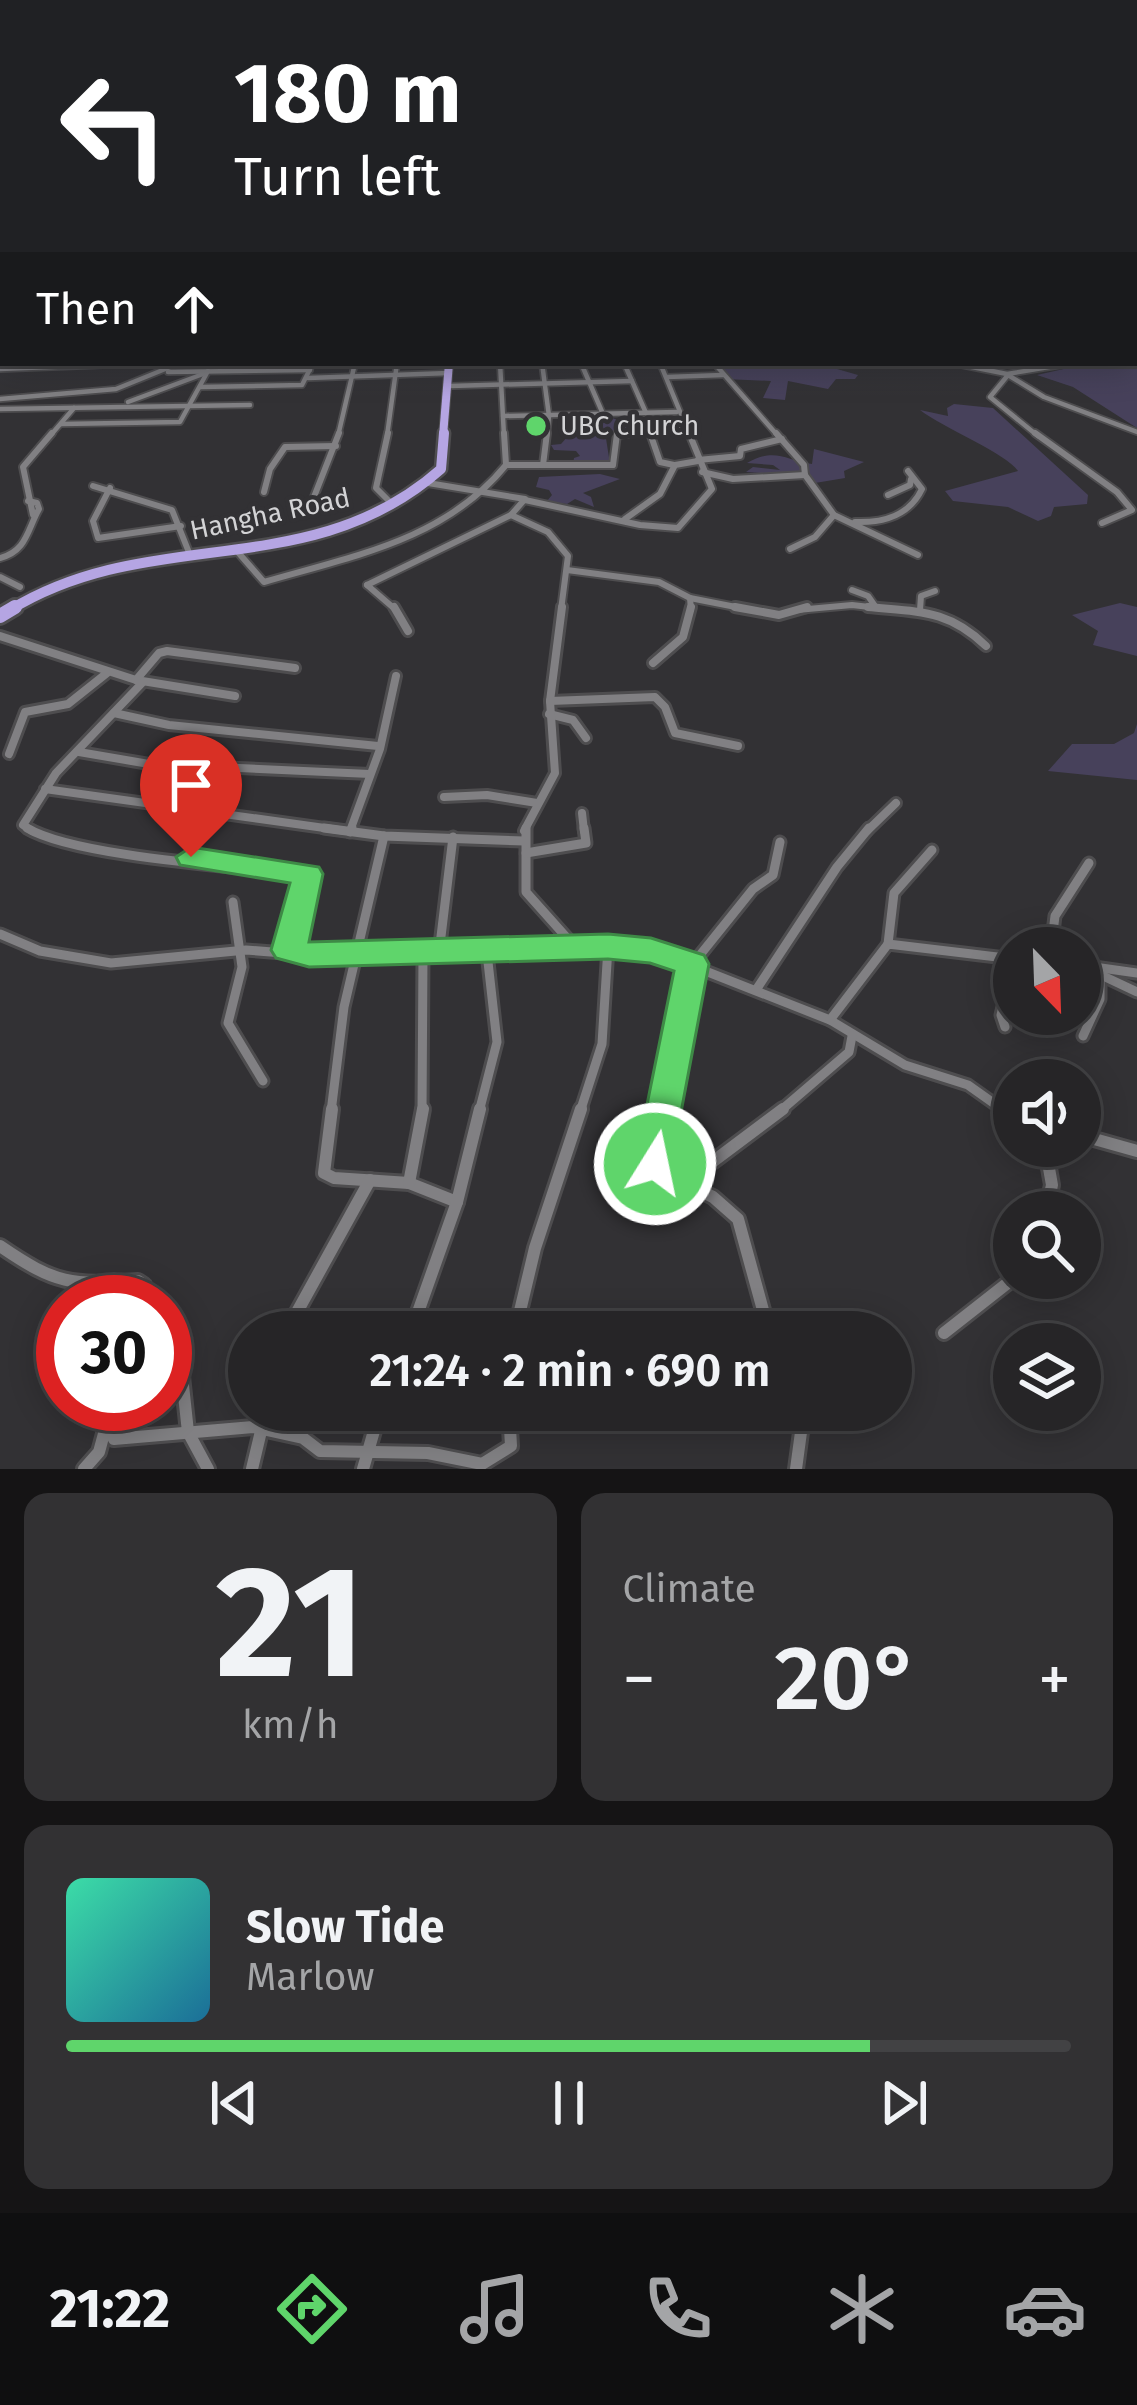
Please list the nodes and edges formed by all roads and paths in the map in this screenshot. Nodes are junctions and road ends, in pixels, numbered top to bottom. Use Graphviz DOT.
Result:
graph roads {
  1 [pos="57,366"];
  2 [pos="75,366"];
  3 [pos="176,366"];
  4 [pos="224,366"];
  5 [pos="354,366"];
  6 [pos="397,366"];
  7 [pos="500,366"];
  8 [pos="542,366"];
  9 [pos="582,366"];
  10 [pos="626,366"];
  11 [pos="662,366"];
  12 [pos="717,366"];
  13 [pos="967,366"];
  14 [pos="1052,366"];
  15 [pos="0,369"];
  16 [pos="310,370"];
  17 [pos="220,371"];
  18 [pos="167,372"];
  19 [pos="207,372"];
  20 [pos="449,374"];
  21 [pos="1007,374"];
  22 [pos="396,375"];
  23 [pos="725,375"];
  24 [pos="67,376"];
  25 [pos="352,376"];
  26 [pos="667,377"];
  27 [pos="632,381"];
  28 [pos="590,383"];
  29 [pos="501,384"];
  30 [pos="545,384"];
  31 [pos="200,387"];
  32 [pos="101,390"];
  33 [pos="0,399"];
  34 [pos="121,405"];
  35 [pos="250,405"];
  36 [pos="190,406"];
  37 [pos="75,407"];
  38 [pos="0,409"];
  39 [pos="677,412"];
  40 [pos="646,413"];
  41 [pos="603,414"];
  42 [pos="503,416"];
  43 [pos="549,416"];
  44 [pos="62,424"];
  45 [pos="686,428"];
  46 [pos="650,431"];
  47 [pos="1137,432"];
  48 [pos="782,439"];
  49 [pos="335,446"];
  50 [pos="698,461"];
  51 [pos="506,465"];
  52 [pos="543,465"];
  53 [pos="675,465"];
  54 [pos="702,472"];
  55 [pos="805,476"];
  56 [pos="428,483"];
  57 [pos="92,486"];
  58 [pos="110,488"];
  59 [pos="263,492"];
  60 [pos="481,493"];
  61 [pos="888,495"];
  62 [pos="524,500"];
  63 [pos="312,502"];
  64 [pos="393,505"];
  65 [pos="511,515"];
  66 [pos="834,515"];
  67 [pos="621,520"];
  68 [pos="848,521"];
  69 [pos="1102,523"];
  70 [pos="181,526"];
  71 [pos="236,550"];
  72 [pos="790,550"];
  73 [pos="918,555"];
  74 [pos="190,557"];
  75 [pos="0,558"];
  76 [pos="567,570"];
  77 [pos="0,578"];
  78 [pos="20,587"];
  79 [pos="852,590"];
  80 [pos="935,591"];
  81 [pos="690,598"];
  82 [pos="874,606"];
  83 [pos="920,611"];
  84 [pos="0,616"];
  85 [pos="408,631"];
  86 [pos="0,636"];
  87 [pos="986,646"];
  88 [pos="653,664"];
  89 [pos="296,668"];
  90 [pos="109,672"];
  91 [pos="396,676"];
  92 [pos="140,681"];
  93 [pos="236,696"];
  94 [pos="550,700"];
  95 [pos="114,713"];
  96 [pos="549,714"];
  97 [pos="586,738"];
  98 [pos="379,746"];
  99 [pos="738,746"];
  100 [pos="77,751"];
  101 [pos="9,754"];
  102 [pos="370,774"];
  103 [pos="45,790"];
  104 [pos="444,797"];
  105 [pos="537,803"];
  106 [pos="896,803"];
  107 [pos="582,813"];
  108 [pos="350,832"];
  109 [pos="384,836"];
  110 [pos="453,837"];
  111 [pos="780,842"];
  112 [pos="525,847"];
  113 [pos="932,850"];
  114 [pos="1089,863"];
  115 [pos="233,902"];
  116 [pos="1057,927"];
  117 [pos="2,939"];
  118 [pos="887,944"];
  119 [pos="608,947"];
  120 [pos="577,949"];
  121 [pos="288,950"];
  122 [pos="242,952"];
  123 [pos="439,953"];
  124 [pos="488,953"];
  125 [pos="423,954"];
  126 [pos="355,955"];
  127 [pos="993,957"];
  128 [pos="693,965"];
  129 [pos="1101,968"];
  130 [pos="1137,973"];
  131 [pos="1101,975"];
  132 [pos="756,990"];
  133 [pos="1137,992"];
  134 [pos="830,1020"];
  135 [pos="852,1035"];
  136 [pos="263,1081"];
  137 [pos="993,1103"];
  138 [pos="1101,1141"];
  139 [pos="1137,1151"];
  140 [pos="370,1180"];
  141 [pos="409,1183"];
  142 [pos="683,1184"];
  143 [pos="457,1202"];
  144 [pos="0,1246"];
  145 [pos="43,1275"];
  146 [pos="993,1296"];
  147 [pos="298,1311"];
  148 [pos="418,1311"];
  149 [pos="520,1311"];
  150 [pos="760,1311"];
  151 [pos="944,1333"];
  152 [pos="228,1430"];
  153 [pos="107,1431"];
  154 [pos="110,1431"];
  155 [pos="261,1431"];
  156 [pos="281,1431"];
  157 [pos="373,1431"];
  158 [pos="510,1431"];
  159 [pos="802,1431"];
  160 [pos="188,1432"];
  161 [pos="366,1453"];
  162 [pos="486,1466"];
  163 [pos="84,1469"];
  164 [pos="208,1469"];
  165 [pos="252,1469"];
  166 [pos="363,1469"];
  167 [pos="796,1469"];
  1 -- 15 [label="street"];
  2 -- 24 [label="street"];
  3 -- 18 [label="street"];
  4 -- 17 [label="street"];
  5 -- 25 [label="street"];
  6 -- 22 [label="street"];
  7 -- 29 [label="street"];
  8 -- 30 [label="street"];
  9 -- 28 [label="street"];
  10 -- 27 [label="street"];
  11 -- 26 [label="street"];
  12 -- 23 [label="street"];
  13 -- 21 [label="street"];
  14 -- 21 [label="street"];
  16 -- 17 [label="street"];
  16 -- 25 [label="street"];
  16 -- 31 [label="street"];
  17 -- 19 [label="street"];
  18 -- 19 [label="street"];
  18 -- 32 [label="street"];
  19 -- 31 [label="street"];
  19 -- 34 [label="street"];
  20 -- 22 [label="street"];
  20 -- 29 [label="street"];
  20 -- 56 [label="highway"];
  21 -- 47 [label="street"];
  21 -- 69 [label="street"];
  22 -- 25 [label="street"];
  22 -- 64 [label="street"];
  23 -- 26 [label="street"];
  23 -- 48 [label="street"];
  25 -- 49 [label="street"];
  26 -- 39 [label="street"];
  27 -- 28 [label="street"];
  27 -- 40 [label="street"];
  28 -- 30 [label="street"];
  28 -- 41 [label="street"];
  29 -- 30 [label="street"];
  29 -- 42 [label="street"];
  30 -- 43 [label="street"];
  31 -- 36 [label="street"];
  32 -- 33 [label="street"];
  32 -- 34 [label="street"];
  34 -- 36 [label="street"];
  34 -- 37 [label="street"];
  35 -- 36 [label="street"];
  36 -- 44 [label="street"];
  37 -- 38 [label="street"];
  37 -- 44 [label="street"];
  39 -- 40 [label="street"];
  39 -- 45 [label="street"];
  40 -- 41 [label="street"];
  41 -- 43 [label="street"];
  42 -- 43 [label="street"];
  42 -- 51 [label="street"];
  43 -- 52 [label="street"];
  44 -- 75 [label="street"];
  45 -- 46 [label="street"];
  45 -- 50 [label="street"];
  46 -- 52 [label="street"];
  46 -- 53 [label="street"];
  48 -- 50 [label="street"];
  48 -- 55 [label="street"];
  49 -- 59 [label="street"];
  49 -- 63 [label="street"];
  50 -- 53 [label="street"];
  50 -- 54 [label="street"];
  51 -- 52 [label="street"];
  51 -- 60 [label="street"];
  53 -- 67 [label="street"];
  54 -- 55 [label="street"];
  54 -- 67 [label="street"];
  55 -- 66 [label="street"];
  56 -- 60 [label="street"];
  56 -- 64 [label="highway, Hangha Road"];
  57 -- 58 [label="street"];
  58 -- 70 [label="street"];
  58 -- 70 [label="street"];
  60 -- 62 [label="street"];
  60 -- 71 [label="street"];
  61 -- 68 [label="street"];
  62 -- 65 [label="street"];
  62 -- 67 [label="street"];
  64 -- 71 [label="highway, Hangha Road"];
  65 -- 76 [label="street"];
  65 -- 85 [label="street"];
  66 -- 68 [label="street"];
  66 -- 72 [label="street"];
  68 -- 73 [label="street"];
  70 -- 74 [label="street"];
  71 -- 74 [label="highway, Hangha Road"];
  74 -- 84 [label="highway, Hangha Road"];
  76 -- 81 [label="street"];
  76 -- 94 [label="street"];
  77 -- 78 [label="street"];
  79 -- 82 [label="street"];
  80 -- 83 [label="street"];
  81 -- 82 [label="street"];
  81 -- 88 [label="street"];
  82 -- 83 [label="street"];
  83 -- 87 [label="street"];
  86 -- 90 [label="street"];
  89 -- 92 [label="street"];
  90 -- 92 [label="street"];
  90 -- 101 [label="street"];
  91 -- 98 [label="street"];
  92 -- 93 [label="street"];
  92 -- 95 [label="street"];
  94 -- 96 [label="street"];
  94 -- 99 [label="street"];
  95 -- 98 [label="street"];
  95 -- 100 [label="street"];
  96 -- 97 [label="street"];
  96 -- 105 [label="street"];
  98 -- 102 [label="street"];
  100 -- 102 [label="street"];
  100 -- 103 [label="street"];
  102 -- 108 [label="street"];
  103 -- 108 [label="street"];
  103 -- 121 [label="street"];
  104 -- 105 [label="street"];
  105 -- 112 [label="street"];
  106 -- 132 [label="street"];
  107 -- 112 [label="street"];
  108 -- 109 [label="street"];
  109 -- 110 [label="street"];
  109 -- 126 [label="street"];
  110 -- 112 [label="street"];
  110 -- 123 [label="street"];
  111 -- 128 [label="street"];
  112 -- 120 [label="street"];
  113 -- 118 [label="street"];
  114 -- 116 [label="street"];
  115 -- 122 [label="street"];
  117 -- 122 [label="street"];
  118 -- 127 [label="street"];
  118 -- 134 [label="street"];
  119 -- 120 [label="street"];
  119 -- 128 [label="street"];
  119 -- 149 [label="street"];
  120 -- 124 [label="street"];
  121 -- 122 [label="street"];
  121 -- 126 [label="street"];
  122 -- 136 [label="street"];
  123 -- 124 [label="street"];
  123 -- 125 [label="street"];
  124 -- 143 [label="street"];
  125 -- 126 [label="street"];
  125 -- 141 [label="street"];
  126 -- 140 [label="street"];
  128 -- 132 [label="street"];
  128 -- 142 [label="street"];
  129 -- 130 [label="street"];
  131 -- 133 [label="street"];
  132 -- 134 [label="street"];
  134 -- 135 [label="street"];
  135 -- 137 [label="street"];
  135 -- 142 [label="street"];
  138 -- 139 [label="street"];
  140 -- 141 [label="street"];
  140 -- 147 [label="street"];
  141 -- 143 [label="street"];
  142 -- 150 [label="street"];
  143 -- 148 [label="street"];
  144 -- 145 [label="street"];
  146 -- 151 [label="street"];
  152 -- 160 [label="street"];
  153 -- 163 [label="street"];
  154 -- 160 [label="street"];
  155 -- 165 [label="street"];
  156 -- 161 [label="street"];
  157 -- 161 [label="street"];
  158 -- 162 [label="street"];
  159 -- 167 [label="street"];
  160 -- 164 [label="street"];
  161 -- 162 [label="street"];
  161 -- 166 [label="street"];
}
